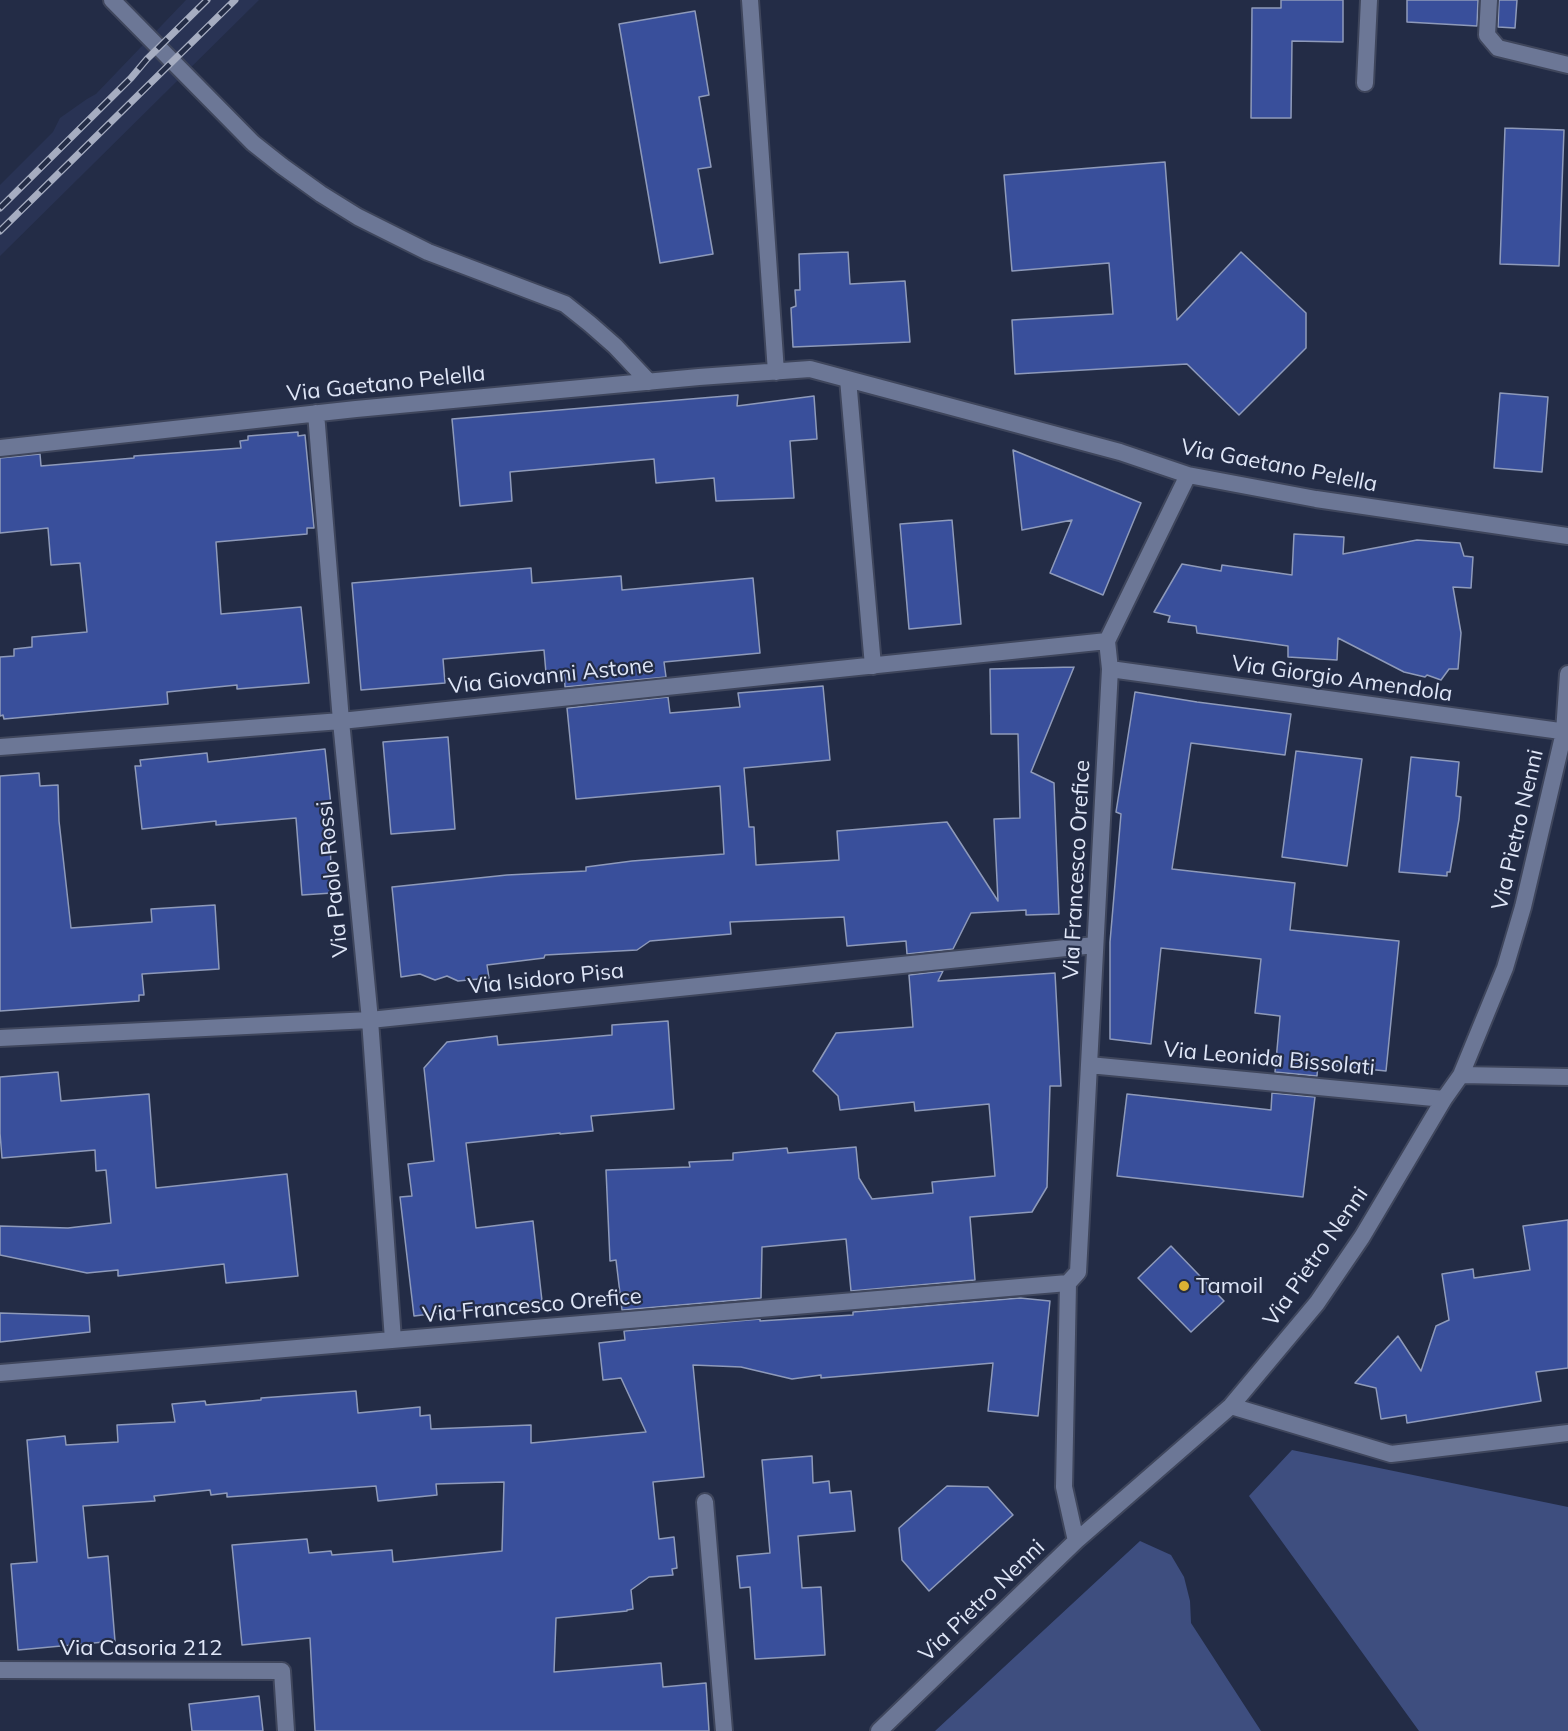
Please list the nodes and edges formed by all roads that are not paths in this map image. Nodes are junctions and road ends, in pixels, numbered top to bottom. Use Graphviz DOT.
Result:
graph roads {
  1 [pos="112,0"];
  2 [pos="750,0"];
  3 [pos="1369,0"];
  4 [pos="1489,0"];
  5 [pos="1568,65"];
  6 [pos="1365,83"];
  7 [pos="776,372"];
  8 [pos="848,379"];
  9 [pos="649,382"];
  10 [pos="316,413"];
  11 [pos="0,448"];
  12 [pos="1188,475"];
  13 [pos="1568,536"];
  14 [pos="1107,641"];
  15 [pos="873,666"];
  16 [pos="1110,669"];
  17 [pos="1568,674"];
  18 [pos="341,721"];
  19 [pos="1566,732"];
  20 [pos="0,747"];
  21 [pos="1095,945"];
  22 [pos="370,1020"];
  23 [pos="0,1038"];
  24 [pos="1089,1065"];
  25 [pos="1461,1075"];
  26 [pos="1568,1077"];
  27 [pos="1444,1099"];
  28 [pos="1068,1283"];
  29 [pos="393,1340"];
  30 [pos="0,1373"];
  31 [pos="1231,1406"];
  32 [pos="1568,1433"];
  33 [pos="705,1502"];
  34 [pos="1076,1541"];
  35 [pos="0,1670"];
  36 [pos="286,1731"];
  37 [pos="724,1731"];
  38 [pos="879,1731"];
  1 -- 9 [label="street"];
  2 -- 7 [label="street"];
  3 -- 6 [label="street"];
  4 -- 5 [label="street"];
  7 -- 8 [label="street, Via Gaetano Pelella"];
  7 -- 9 [label="street, Via Gaetano Pelella"];
  8 -- 12 [label="street, Via Gaetano Pelella"];
  8 -- 15 [label="street"];
  9 -- 10 [label="street, Via Gaetano Pelella"];
  10 -- 11 [label="street, Via Gaetano Pelella"];
  10 -- 18 [label="street, Via Paolo Rossi"];
  12 -- 13 [label="street, Via Gaetano Pelella"];
  12 -- 14 [label="street"];
  14 -- 15 [label="street, Via Giovanni Astone"];
  14 -- 16 [label="street, Via Francesco Orefice"];
  15 -- 18 [label="street, Via Giovanni Astone"];
  16 -- 19 [label="street, Via Giorgio Amendola"];
  16 -- 21 [label="street, Via Francesco Orefice"];
  17 -- 19 [label="street, Via Pietro Nenni"];
  18 -- 20 [label="street, Via Giovanni Astone"];
  18 -- 22 [label="street, Via Paolo Rossi"];
  19 -- 25 [label="street, Via Pietro Nenni"];
  21 -- 22 [label="street, Via Isidoro Pisa"];
  21 -- 24 [label="street, Via Francesco Orefice"];
  22 -- 23 [label="street, Via Isidoro Pisa"];
  22 -- 29 [label="street, Via Paolo Rossi"];
  24 -- 27 [label="street, Via Leonida Bissolati"];
  24 -- 28 [label="street, Via Francesco Orefice"];
  25 -- 26 [label="street"];
  25 -- 27 [label="street, Via Pietro Nenni"];
  27 -- 31 [label="street, Via Pietro Nenni"];
  28 -- 29 [label="street, Via Francesco Orefice"];
  28 -- 34 [label="street, Via Francesco Orefice"];
  29 -- 30 [label="street, Via Francesco Orefice"];
  31 -- 32 [label="street"];
  31 -- 34 [label="street, Via Pietro Nenni"];
  33 -- 37 [label="street"];
  34 -- 38 [label="street, Via Pietro Nenni"];
  35 -- 36 [label="street, Via Casoria 212"];
}
